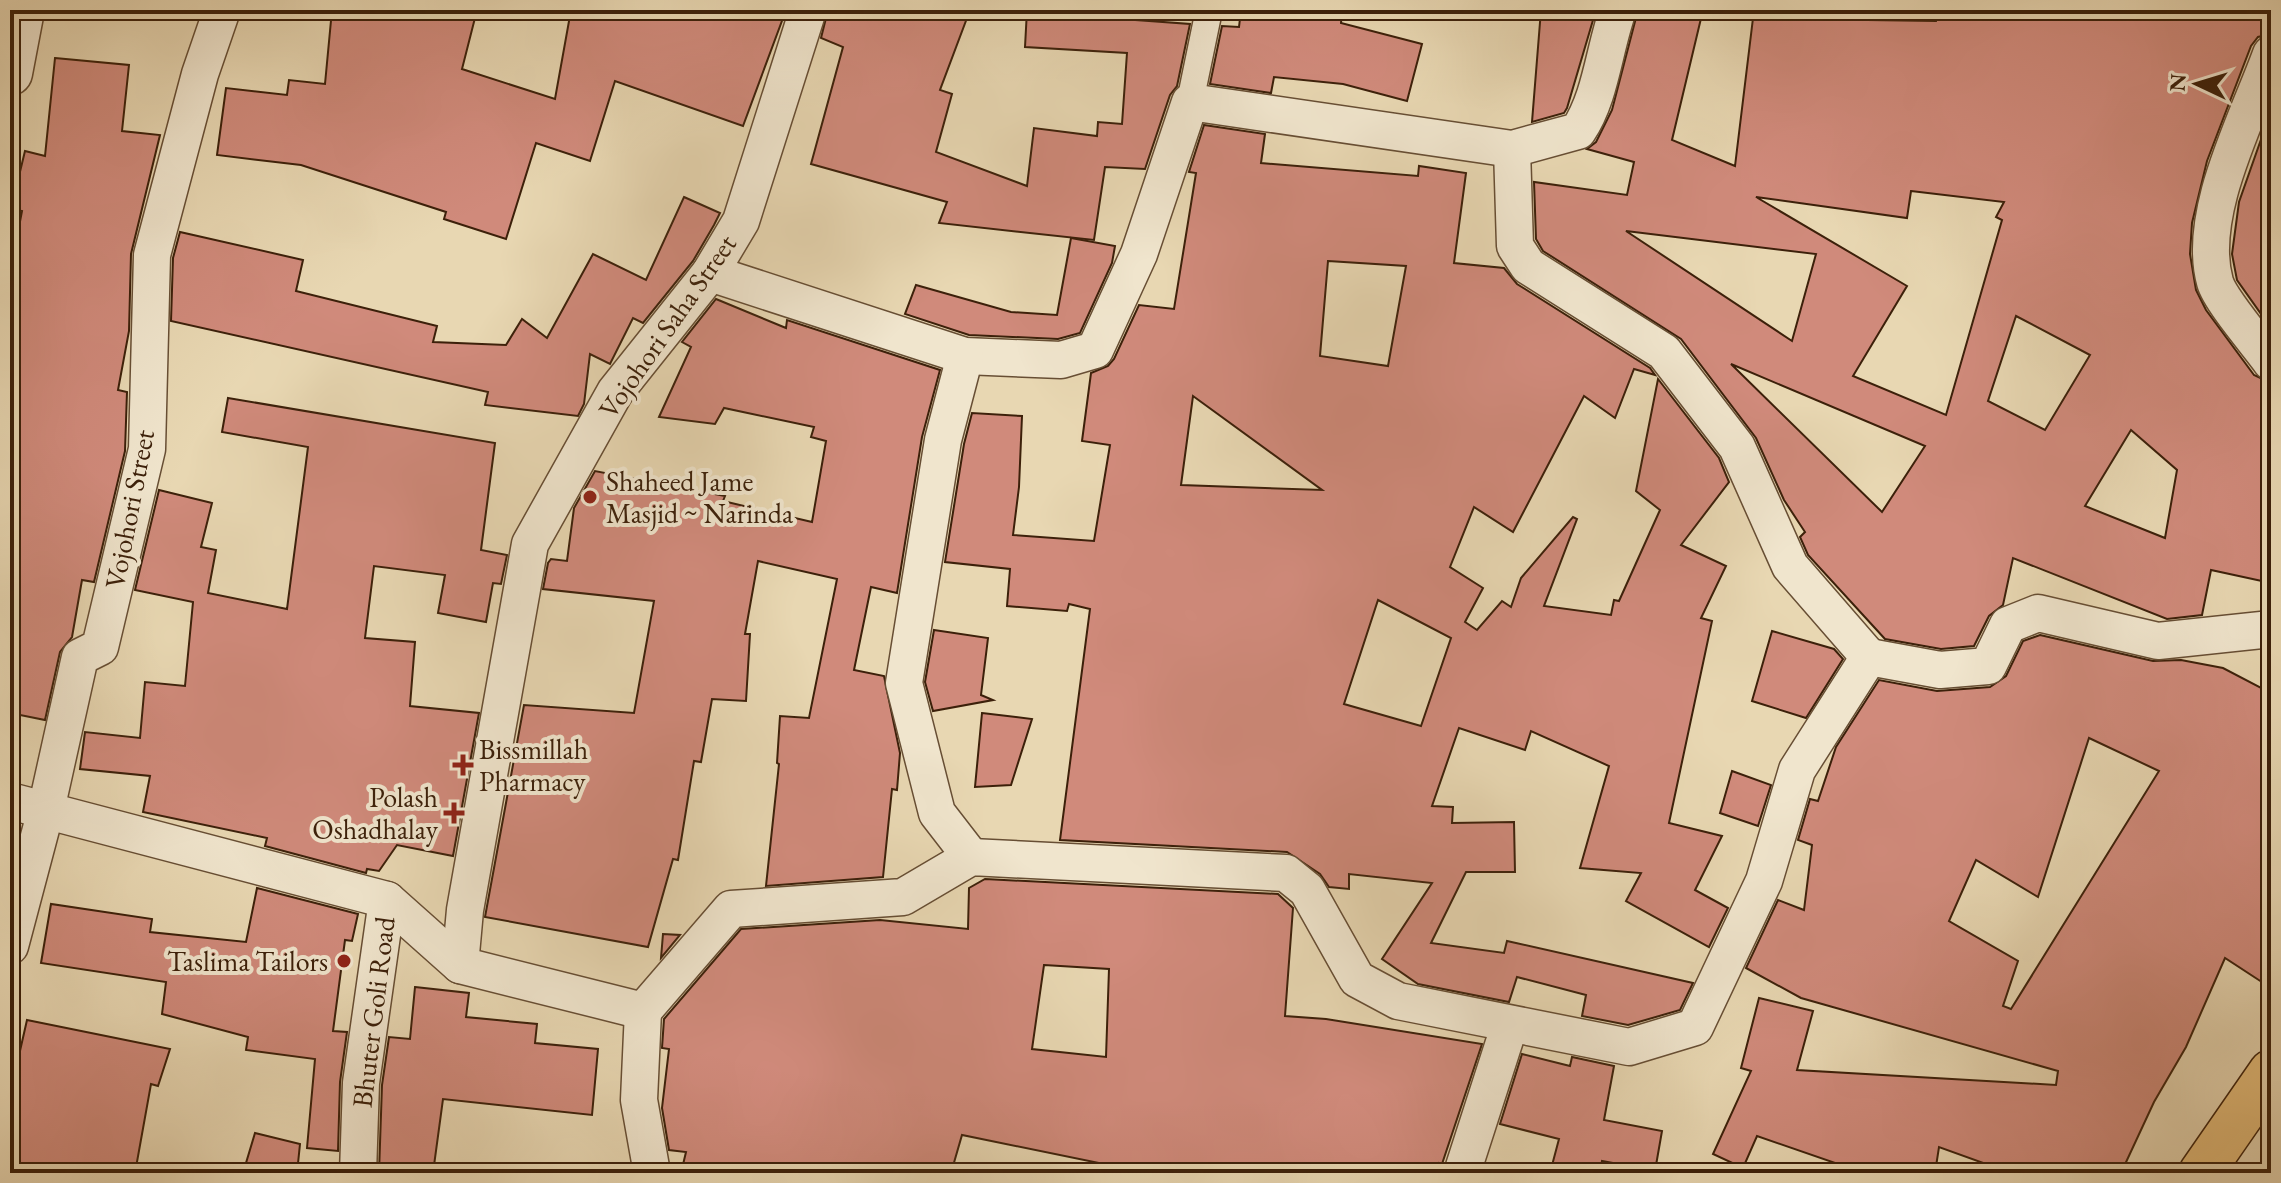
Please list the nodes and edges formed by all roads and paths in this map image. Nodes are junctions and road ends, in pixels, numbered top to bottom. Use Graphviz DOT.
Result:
graph roads {
  1 [pos="22,10"];
  2 [pos="222,10"];
  3 [pos="808,10"];
  4 [pos="1209,10"];
  5 [pos="1618,10"];
  6 [pos="2271,54"];
  7 [pos="10,73"];
  8 [pos="1190,102"];
  9 [pos="1512,149"];
  10 [pos="710,273"];
  11 [pos="965,356"];
  12 [pos="2271,362"];
  13 [pos="2271,629"];
  14 [pos="1869,657"];
  15 [pos="10,801"];
  16 [pos="46,810"];
  17 [pos="971,857"];
  18 [pos="387,900"];
  19 [pos="10,946"];
  20 [pos="460,965"];
  21 [pos="643,1011"];
  22 [pos="1510,1024"];
  23 [pos="2271,1072"];
  24 [pos="358,1173"];
  25 [pos="652,1173"];
  26 [pos="1462,1173"];
  27 [pos="2201,1173"];
  1 -- 7 [label="street"];
  2 -- 16 [label="street, Vojohori Street"];
  3 -- 10 [label="street, Vojohori Saha Street"];
  4 -- 8 [label="street"];
  5 -- 9 [label="street"];
  6 -- 12 [label="street"];
  8 -- 9 [label="street"];
  8 -- 11 [label="street"];
  9 -- 14 [label="street"];
  10 -- 11 [label="street"];
  10 -- 20 [label="street, Vojohori Saha Street"];
  11 -- 17 [label="street"];
  13 -- 14 [label="street"];
  14 -- 22 [label="street"];
  15 -- 16 [label="street"];
  16 -- 18 [label="street"];
  16 -- 19 [label="street, Vojohori Street"];
  17 -- 21 [label="street"];
  17 -- 22 [label="street"];
  18 -- 20 [label="street, Bhuter Goli Road"];
  18 -- 24 [label="street, Bhuter Goli Road"];
  20 -- 21 [label="street"];
  21 -- 25 [label="street"];
  22 -- 26 [label="street"];
  23 -- 27 [label="main road"];
}
